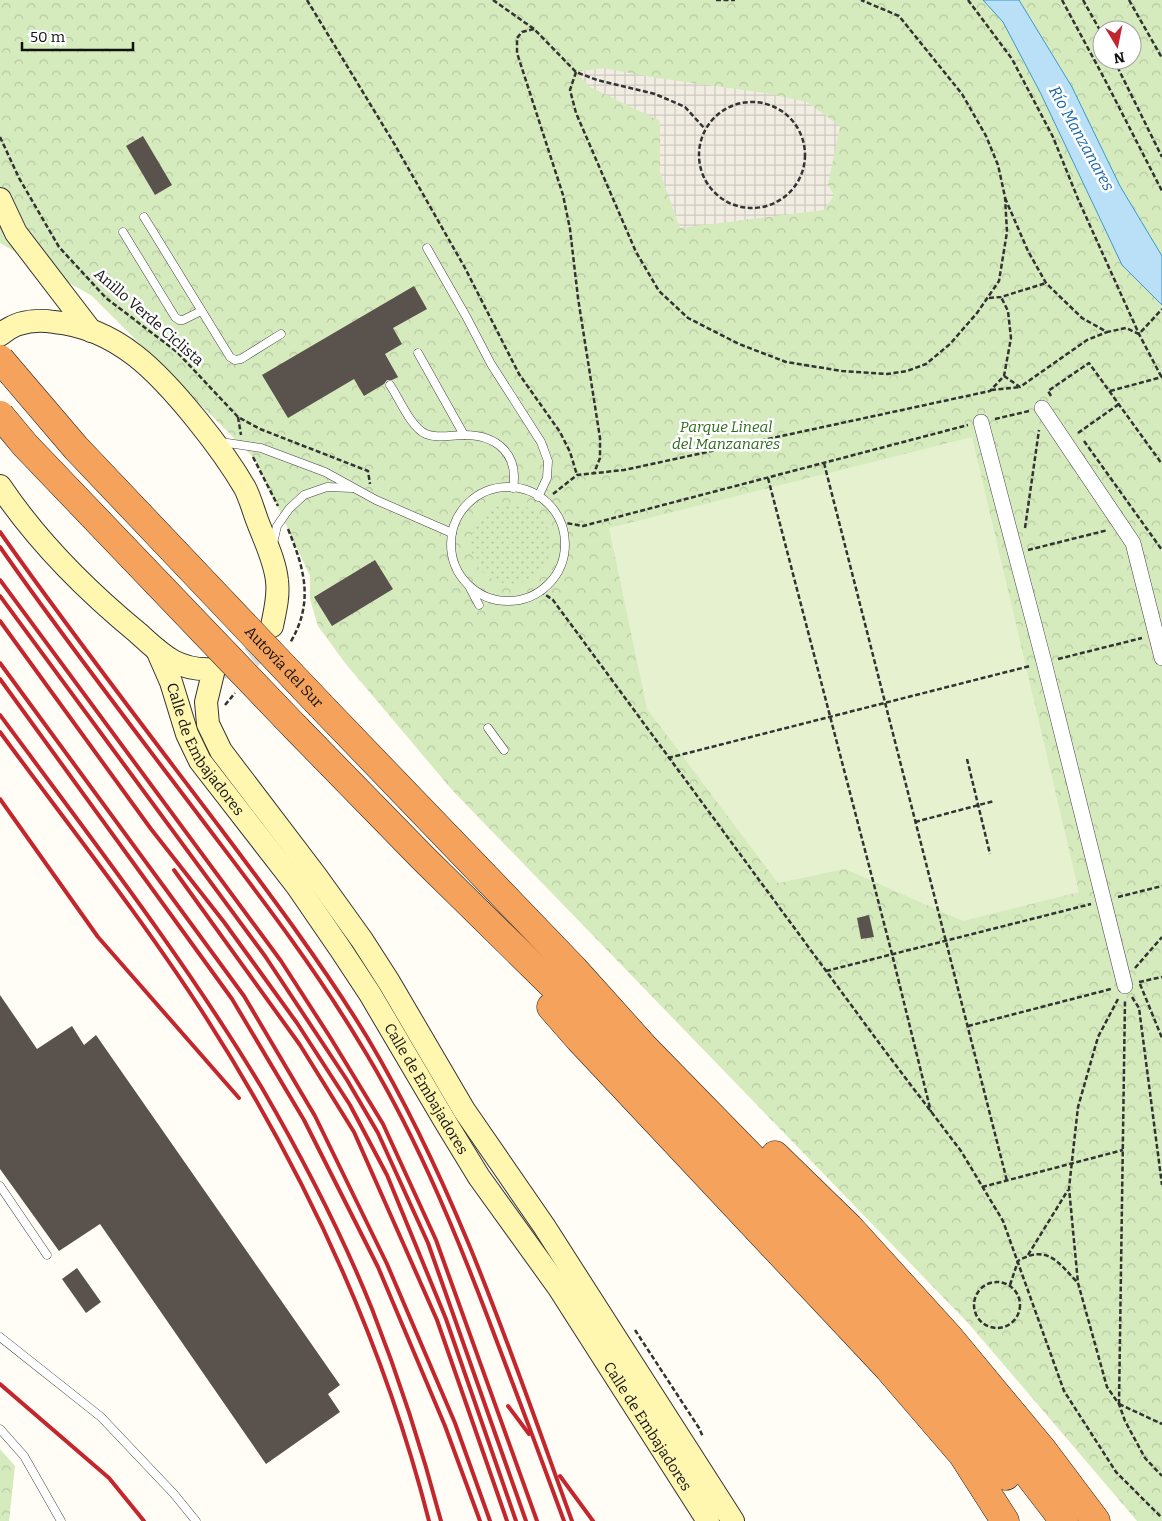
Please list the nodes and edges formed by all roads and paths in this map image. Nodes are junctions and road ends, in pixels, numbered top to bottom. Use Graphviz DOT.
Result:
graph roads {
  1 [pos="307,0"];
  2 [pos="493,0"];
  3 [pos="716,0"];
  4 [pos="735,0"];
  5 [pos="861,0"];
  6 [pos="968,0"];
  7 [pos="1062,0"];
  8 [pos="1083,0"];
  9 [pos="1129,0"];
  10 [pos="1094,20"];
  11 [pos="534,29"];
  12 [pos="1162,47"];
  13 [pos="1157,50"];
  14 [pos="1162,58"];
  15 [pos="1119,70"];
  16 [pos="576,72"];
  17 [pos="704,129"];
  18 [pos="0,137"];
  19 [pos="1162,157"];
  20 [pos="1162,191"];
  21 [pos="1005,197"];
  22 [pos="0,199"];
  23 [pos="144,218"];
  24 [pos="123,232"];
  25 [pos="427,248"];
  26 [pos="1046,283"];
  27 [pos="1001,297"];
  28 [pos="989,298"];
  29 [pos="1162,309"];
  30 [pos="201,311"];
  31 [pos="91,331"];
  32 [pos="1107,332"];
  33 [pos="282,334"];
  34 [pos="1139,334"];
  35 [pos="0,335"];
  36 [pos="418,353"];
  37 [pos="0,360"];
  38 [pos="1004,376"];
  39 [pos="1162,378"];
  40 [pos="390,384"];
  41 [pos="1020,387"];
  42 [pos="990,390"];
  43 [pos="1110,392"];
  44 [pos="1047,403"];
  45 [pos="1119,404"];
  46 [pos="0,415"];
  47 [pos="238,417"];
  48 [pos="981,422"];
  49 [pos="1078,433"];
  50 [pos="464,435"];
  51 [pos="1084,440"];
  52 [pos="214,441"];
  53 [pos="246,446"];
  54 [pos="824,463"];
  55 [pos="1162,464"];
  56 [pos="594,473"];
  57 [pos="577,475"];
  58 [pos="768,478"];
  59 [pos="0,486"];
  60 [pos="514,488"];
  61 [pos="355,489"];
  62 [pos="368,495"];
  63 [pos="541,499"];
  64 [pos="283,518"];
  65 [pos="560,522"];
  66 [pos="1123,527"];
  67 [pos="452,532"];
  68 [pos="1162,550"];
  69 [pos="1018,553"];
  70 [pos="270,555"];
  71 [pos="469,586"];
  72 [pos="540,591"];
  73 [pos="479,605"];
  74 [pos="272,626"];
  75 [pos="1156,634"];
  76 [pos="157,650"];
  77 [pos="285,650"];
  78 [pos="1162,658"];
  79 [pos="1044,662"];
  80 [pos="238,691"];
  81 [pos="884,703"];
  82 [pos="225,706"];
  83 [pos="830,716"];
  84 [pos="488,728"];
  85 [pos="504,750"];
  86 [pos="668,758"];
  87 [pos="967,759"];
  88 [pos="994,801"];
  89 [pos="978,805"];
  90 [pos="916,822"];
  91 [pos="990,854"];
  92 [pos="423,858"];
  93 [pos="1162,886"];
  94 [pos="1105,901"];
  95 [pos="1162,937"];
  96 [pos="946,941"];
  97 [pos="892,954"];
  98 [pos="574,969"];
  99 [pos="826,971"];
  100 [pos="1162,977"];
  101 [pos="1132,984"];
  102 [pos="968,1026"];
  103 [pos="1162,1038"];
  104 [pos="932,1113"];
  105 [pos="1123,1150"];
  106 [pos="1072,1163"];
  107 [pos="1007,1181"];
  108 [pos="1162,1185"];
  109 [pos="0,1186"];
  110 [pos="982,1187"];
  111 [pos="1069,1188"];
  112 [pos="47,1254"];
  113 [pos="1027,1255"];
  114 [pos="1018,1261"];
  115 [pos="1078,1283"];
  116 [pos="1010,1285"];
  117 [pos="634,1329"];
  118 [pos="0,1336"];
  119 [pos="888,1368"];
  120 [pos="1119,1404"];
  121 [pos="1162,1424"];
  122 [pos="0,1429"];
  123 [pos="704,1439"];
  124 [pos="670,1462"];
  125 [pos="1162,1476"];
  126 [pos="720,1501"];
  127 [pos="1162,1518"];
  128 [pos="61,1521"];
  129 [pos="196,1521"];
  130 [pos="708,1521"];
  131 [pos="733,1521"];
  132 [pos="988,1521"];
  133 [pos="1005,1521"];
  134 [pos="1040,1521"];
  135 [pos="1064,1521"];
  136 [pos="1096,1521"];
  1 -- 57 [label="path"];
  2 -- 11 [label="path"];
  3 -- 4 [label="path"];
  5 -- 21 [label="path"];
  6 -- 34 [label="path"];
  7 -- 20 [label="path"];
  8 -- 10 [label="path"];
  9 -- 13 [label="path"];
  11 -- 16 [label="path"];
  11 -- 56 [label="path"];
  12 -- 13 [label="path"];
  13 -- 14 [label="path"];
  15 -- 19 [label="path"];
  16 -- 17 [label="path"];
  16 -- 28 [label="path"];
  17 -- 17 [label="path"];
  18 -- 47 [label="path, Anillo Verde Ciclista"];
  21 -- 26 [label="path"];
  21 -- 28 [label="path"];
  22 -- 31 [label="main road"];
  23 -- 30 [label="lane"];
  24 -- 30 [label="lane"];
  25 -- 63 [label="lane"];
  26 -- 27 [label="path"];
  26 -- 32 [label="path"];
  27 -- 28 [label="path"];
  27 -- 38 [label="path"];
  29 -- 34 [label="path"];
  30 -- 33 [label="lane"];
  31 -- 35 [label="main road"];
  31 -- 52 [label="main road"];
  32 -- 34 [label="path"];
  32 -- 41 [label="path"];
  34 -- 39 [label="path"];
  36 -- 50 [label="lane"];
  37 -- 98 [label="highway, Autovía del Sur, bridge"];
  38 -- 41 [label="path"];
  38 -- 42 [label="path"];
  39 -- 43 [label="path"];
  40 -- 50 [label="lane"];
  41 -- 42 [label="path"];
  42 -- 56 [label="path"];
  43 -- 44 [label="path"];
  43 -- 45 [label="path"];
  44 -- 48 [label="path"];
  44 -- 66 [label="street"];
  44 -- 69 [label="path"];
  45 -- 49 [label="path"];
  45 -- 55 [label="path"];
  46 -- 92 [label="highway, bridge"];
  47 -- 53 [label="path"];
  47 -- 62 [label="path, Anillo Verde Ciclista"];
  48 -- 54 [label="path"];
  48 -- 69 [label="street"];
  50 -- 60 [label="lane"];
  51 -- 68 [label="path"];
  52 -- 53 [label="lane"];
  52 -- 70 [label="main road"];
  53 -- 61 [label="lane"];
  53 -- 64 [label="path"];
  54 -- 58 [label="path"];
  54 -- 81 [label="path"];
  56 -- 57 [label="path"];
  57 -- 63 [label="path"];
  58 -- 65 [label="path"];
  58 -- 83 [label="path"];
  59 -- 76 [label="main road"];
  60 -- 63 [label="lane"];
  60 -- 67 [label="lane"];
  61 -- 62 [label="lane"];
  61 -- 64 [label="lane"];
  62 -- 67 [label="lane"];
  63 -- 65 [label="lane"];
  64 -- 70 [label="lane"];
  64 -- 77 [label="path"];
  65 -- 72 [label="lane"];
  66 -- 69 [label="path"];
  66 -- 75 [label="street"];
  67 -- 71 [label="lane"];
  69 -- 79 [label="street"];
  70 -- 74 [label="main road"];
  71 -- 72 [label="lane"];
  71 -- 73 [label="lane"];
  72 -- 86 [label="path"];
  75 -- 78 [label="street"];
  75 -- 79 [label="path"];
  76 -- 124 [label="main road, Calle de Embajadores"];
  76 -- 126 [label="main road, Calle de Embajadores"];
  79 -- 81 [label="path"];
  79 -- 94 [label="street"];
  80 -- 82 [label="path"];
  81 -- 83 [label="path"];
  81 -- 90 [label="path"];
  83 -- 86 [label="path"];
  83 -- 97 [label="path"];
  84 -- 85 [label="lane"];
  86 -- 99 [label="path"];
  87 -- 89 [label="path"];
  88 -- 89 [label="path"];
  89 -- 90 [label="path"];
  89 -- 91 [label="path"];
  90 -- 96 [label="path"];
  92 -- 119 [label="highway"];
  92 -- 134 [label="highway"];
  93 -- 94 [label="path"];
  94 -- 96 [label="path"];
  94 -- 101 [label="street"];
  95 -- 101 [label="path"];
  96 -- 97 [label="path"];
  96 -- 102 [label="path"];
  97 -- 99 [label="path"];
  97 -- 104 [label="path"];
  98 -- 135 [label="highway"];
  98 -- 136 [label="highway"];
  99 -- 104 [label="path"];
  100 -- 101 [label="path"];
  101 -- 102 [label="path"];
  101 -- 103 [label="path"];
  101 -- 105 [label="path"];
  101 -- 106 [label="path"];
  101 -- 108 [label="path"];
  102 -- 107 [label="path"];
  104 -- 110 [label="path"];
  105 -- 106 [label="path"];
  105 -- 120 [label="path"];
  106 -- 107 [label="path"];
  106 -- 111 [label="path"];
  107 -- 110 [label="path"];
  109 -- 112 [label="lane"];
  110 -- 114 [label="path"];
  111 -- 113 [label="path"];
  111 -- 115 [label="path"];
  113 -- 114 [label="path"];
  113 -- 115 [label="path"];
  114 -- 116 [label="path"];
  114 -- 127 [label="path"];
  115 -- 120 [label="path"];
  116 -- 116 [label="path"];
  117 -- 123 [label="path"];
  118 -- 129 [label="lane"];
  119 -- 132 [label="highway"];
  119 -- 133 [label="highway"];
  120 -- 121 [label="path"];
  120 -- 125 [label="path"];
  122 -- 128 [label="lane"];
  124 -- 126 [label="main road"];
  124 -- 130 [label="main road, Calle de Embajadores"];
  126 -- 131 [label="main road, Calle de Embajadores"];
}
